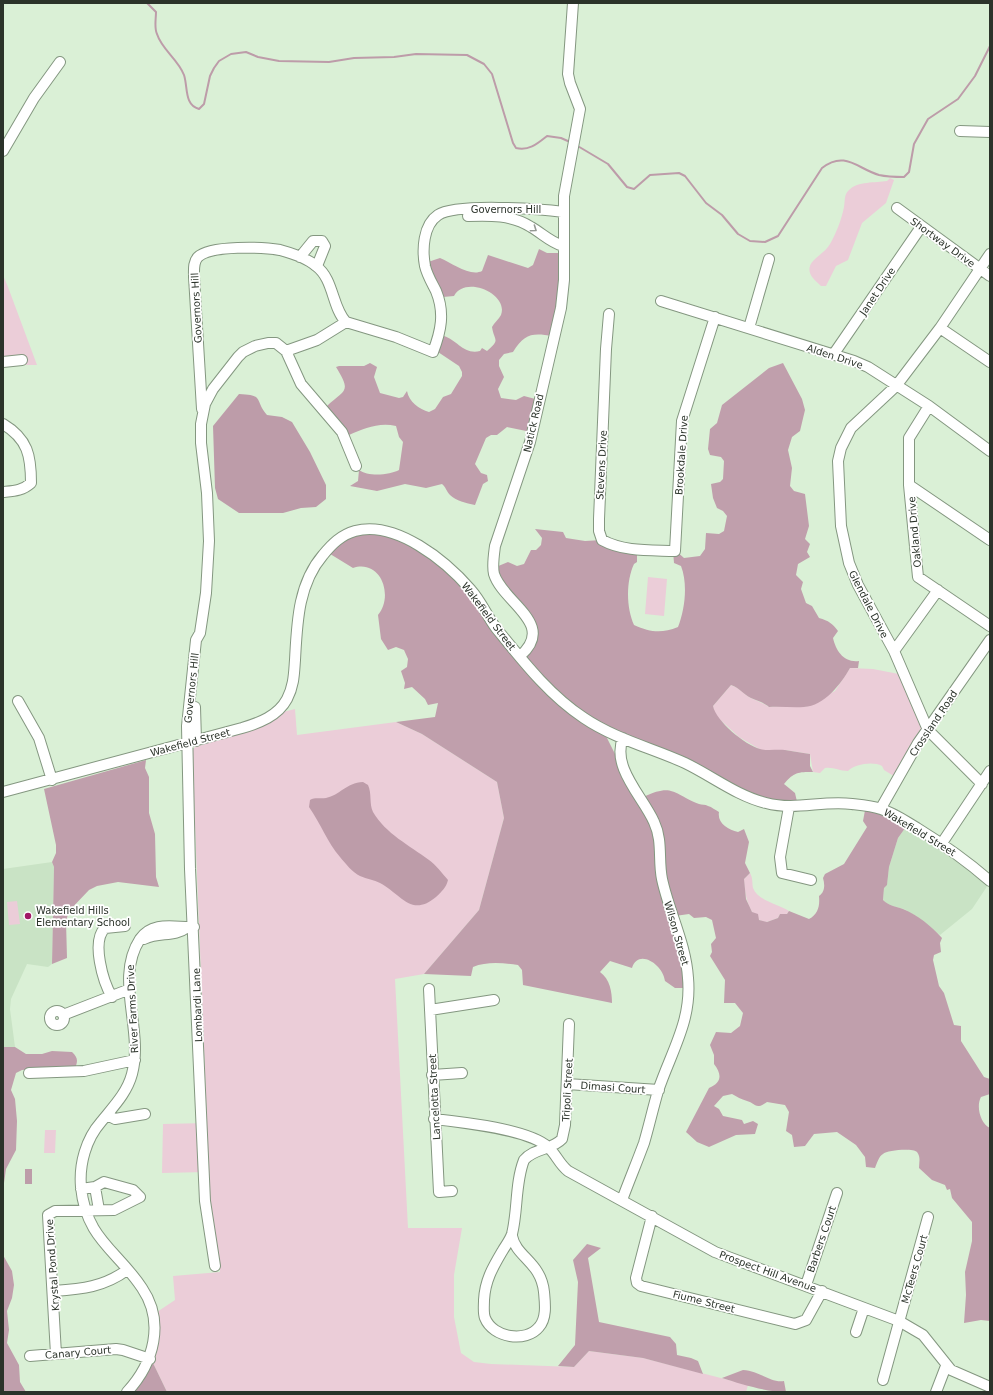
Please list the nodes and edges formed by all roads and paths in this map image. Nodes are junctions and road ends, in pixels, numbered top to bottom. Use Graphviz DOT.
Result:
graph roads {
  1 [pos="573,3"];
  2 [pos="60,62"];
  3 [pos="960,131"];
  4 [pos="990,132"];
  5 [pos="3,151"];
  6 [pos="897,208"];
  7 [pos="564,212"];
  8 [pos="430,226"];
  9 [pos="921,227"];
  10 [pos="563,246"];
  11 [pos="990,254"];
  12 [pos="300,257"];
  13 [pos="769,259"];
  14 [pos="317,266"];
  15 [pos="980,268"];
  16 [pos="990,276"];
  17 [pos="661,300"];
  18 [pos="609,314"];
  19 [pos="715,317"];
  20 [pos="346,322"];
  21 [pos="749,328"];
  22 [pos="940,328"];
  23 [pos="286,351"];
  24 [pos="833,355"];
  25 [pos="22,360"];
  26 [pos="3,362"];
  27 [pos="990,362"];
  28 [pos="896,386"];
  29 [pos="929,406"];
  30 [pos="202,417"];
  31 [pos="3,424"];
  32 [pos="990,450"];
  33 [pos="356,466"];
  34 [pos="909,485"];
  35 [pos="3,492"];
  36 [pos="990,540"];
  37 [pos="675,550"];
  38 [pos="938,590"];
  39 [pos="990,626"];
  40 [pos="990,640"];
  41 [pos="894,652"];
  42 [pos="520,656"];
  43 [pos="18,701"];
  44 [pos="928,730"];
  45 [pos="623,738"];
  46 [pos="191,743"];
  47 [pos="990,771"];
  48 [pos="52,780"];
  49 [pos="982,784"];
  50 [pos="3,792"];
  51 [pos="788,807"];
  52 [pos="881,808"];
  53 [pos="942,843"];
  54 [pos="811,880"];
  55 [pos="990,881"];
  56 [pos="125,926"];
  57 [pos="191,927"];
  58 [pos="429,989"];
  59 [pos="130,990"];
  60 [pos="112,997"];
  61 [pos="494,1000"];
  62 [pos="430,1010"];
  63 [pos="63,1015"];
  64 [pos="569,1024"];
  65 [pos="134,1060"];
  66 [pos="29,1073"];
  67 [pos="462,1073"];
  68 [pos="432,1075"];
  69 [pos="567,1084"];
  70 [pos="659,1090"];
  71 [pos="145,1114"];
  72 [pos="107,1115"];
  73 [pos="434,1119"];
  74 [pos="548,1147"];
  75 [pos="95,1187"];
  76 [pos="81,1189"];
  77 [pos="452,1191"];
  78 [pos="837,1193"];
  79 [pos="622,1200"];
  80 [pos="85,1210"];
  81 [pos="98,1210"];
  82 [pos="652,1216"];
  83 [pos="928,1216"];
  84 [pos="512,1236"];
  85 [pos="215,1266"];
  86 [pos="127,1270"];
  87 [pos="806,1285"];
  88 [pos="54,1291"];
  89 [pos="822,1291"];
  90 [pos="864,1308"];
  91 [pos="898,1321"];
  92 [pos="856,1332"];
  93 [pos="56,1354"];
  94 [pos="30,1356"];
  95 [pos="150,1359"];
  96 [pos="946,1366"];
  97 [pos="883,1380"];
  98 [pos="990,1387"];
  99 [pos="127,1392"];
  100 [pos="936,1392"];
  1 -- 7 [label="street, Natick Road"];
  2 -- 5 [label="street"];
  3 -- 4 [label="street"];
  6 -- 9 [label="street, Shortway Drive"];
  7 -- 8 [label="street, Governors Hill"];
  7 -- 10 [label="street, Natick Road"];
  8 -- 10 [label="street, Governors Hill, one-way"];
  8 -- 20 [label="street"];
  9 -- 15 [label="street, Shortway Drive"];
  9 -- 24 [label="street, Janet Drive"];
  10 -- 42 [label="street, Natick Road"];
  11 -- 15 [label="street, Glendale Drive"];
  12 -- 14 [label="street, Governors Hill"];
  12 -- 14 [label="street"];
  12 -- 30 [label="street, Governors Hill"];
  13 -- 21 [label="street"];
  14 -- 20 [label="street"];
  15 -- 16 [label="street, Shortway Drive"];
  15 -- 22 [label="street, Glendale Drive"];
  17 -- 19 [label="street, Alden Drive"];
  18 -- 37 [label="street, Stevens Drive"];
  19 -- 21 [label="street, Alden Drive"];
  19 -- 37 [label="street, Brookdale Drive"];
  20 -- 23 [label="street"];
  21 -- 24 [label="street, Alden Drive"];
  22 -- 27 [label="street"];
  22 -- 28 [label="street, Glendale Drive"];
  23 -- 30 [label="street, Governors Hill"];
  23 -- 33 [label="street"];
  24 -- 28 [label="street, Alden Drive"];
  25 -- 26 [label="street"];
  28 -- 29 [label="street, Alden Drive"];
  28 -- 41 [label="street, Glendale Drive"];
  29 -- 32 [label="street, Alden Drive"];
  29 -- 34 [label="street, Oakland Drive"];
  30 -- 46 [label="street, Governors Hill"];
  31 -- 35 [label="street"];
  34 -- 36 [label="street"];
  34 -- 38 [label="street, Oakland Drive"];
  38 -- 39 [label="street, Oakland Drive"];
  38 -- 41 [label="street"];
  40 -- 44 [label="street, Crossland Road"];
  41 -- 44 [label="street, Glendale Drive"];
  42 -- 45 [label="street, Wakefield Street"];
  42 -- 46 [label="street, Wakefield Street"];
  43 -- 48 [label="street"];
  44 -- 49 [label="street, Glendale Drive"];
  44 -- 52 [label="street, Crossland Road"];
  45 -- 51 [label="street, Wakefield Street"];
  45 -- 70 [label="street, Wilson Street"];
  46 -- 48 [label="street, Wakefield Street"];
  46 -- 57 [label="street, Lombardi Lane"];
  47 -- 49 [label="street"];
  48 -- 50 [label="street, Wakefield Street"];
  49 -- 53 [label="street"];
  51 -- 52 [label="street, Wakefield Street"];
  51 -- 54 [label="street"];
  52 -- 53 [label="street, Wakefield Street"];
  53 -- 55 [label="street, Wakefield Street"];
  56 -- 60 [label="street"];
  57 -- 59 [label="street, River Farms Drive"];
  57 -- 85 [label="street, Lombardi Lane"];
  58 -- 62 [label="street, Lancelotta Street"];
  59 -- 60 [label="street"];
  59 -- 65 [label="street, River Farms Drive"];
  60 -- 63 [label="street"];
  61 -- 62 [label="street"];
  62 -- 68 [label="street, Lancelotta Street"];
  64 -- 69 [label="street, Tripoli Street"];
  65 -- 66 [label="street"];
  65 -- 72 [label="street, River Farms Drive"];
  67 -- 68 [label="street"];
  68 -- 73 [label="street, Lancelotta Street"];
  69 -- 70 [label="street, Dimasi Court"];
  69 -- 74 [label="street, Tripoli Street"];
  70 -- 79 [label="street, Wilson Street"];
  71 -- 72 [label="street"];
  72 -- 76 [label="street, River Farms Drive"];
  73 -- 74 [label="street"];
  73 -- 77 [label="street, Lancelotta Street"];
  74 -- 79 [label="street, Prospect Hill Avenue"];
  74 -- 84 [label="street"];
  75 -- 76 [label="street"];
  75 -- 81 [label="street"];
  75 -- 81 [label="street"];
  76 -- 80 [label="street, River Farms Drive"];
  78 -- 87 [label="street, Barbers Court"];
  79 -- 82 [label="street, Prospect Hill Avenue"];
  80 -- 81 [label="street"];
  80 -- 86 [label="street, River Farms Drive"];
  80 -- 88 [label="street, Krystal Pond Drive"];
  82 -- 87 [label="street, Prospect Hill Avenue"];
  82 -- 89 [label="street, Fiume Street"];
  83 -- 91 [label="street, McTeers Court"];
  84 -- 84 [label="street"];
  86 -- 88 [label="street"];
  86 -- 95 [label="street, River Farms Drive"];
  87 -- 89 [label="street, Prospect Hill Avenue"];
  88 -- 93 [label="street, Krystal Pond Drive"];
  89 -- 90 [label="street, Prospect Hill Avenue"];
  90 -- 91 [label="street, Prospect Hill Avenue"];
  90 -- 92 [label="street"];
  91 -- 96 [label="street, Prospect Hill Avenue"];
  91 -- 97 [label="street, McTeers Court"];
  93 -- 94 [label="street, Canary Court"];
  93 -- 95 [label="street, Canary Court"];
  95 -- 99 [label="street, River Farms Drive"];
  96 -- 98 [label="street, Prospect Hill Avenue"];
  96 -- 100 [label="street"];
}
